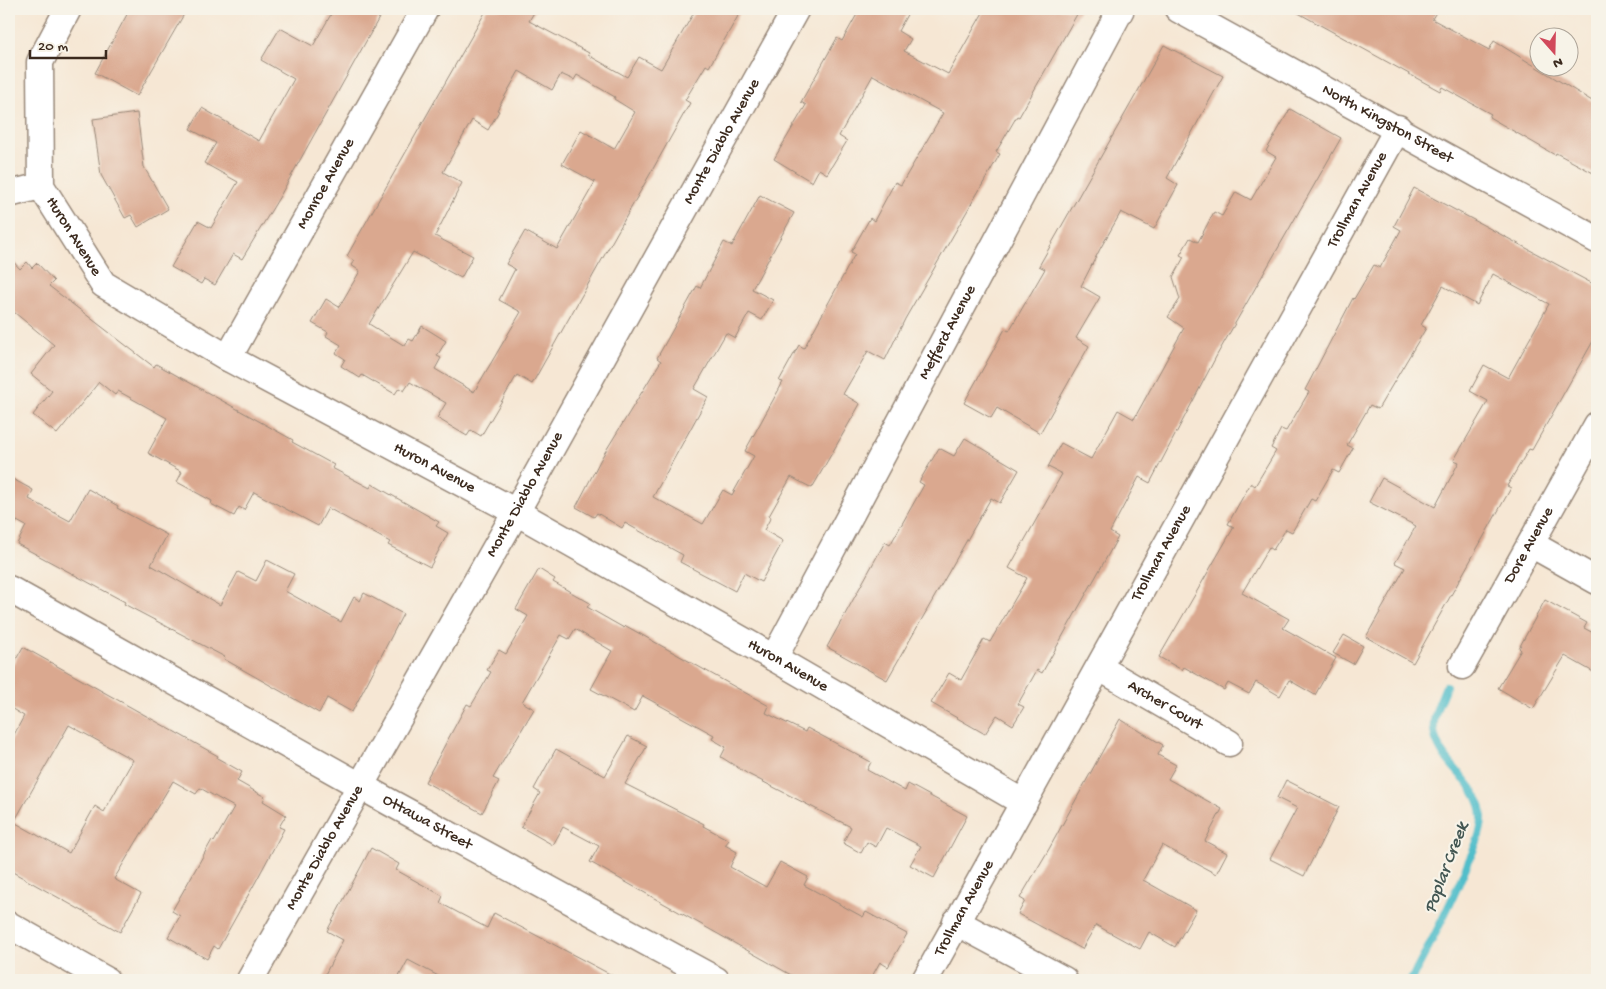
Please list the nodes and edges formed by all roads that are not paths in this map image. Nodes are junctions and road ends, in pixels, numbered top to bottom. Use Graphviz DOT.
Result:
graph roads {
  1 [pos="68,9"];
  2 [pos="425,9"];
  3 [pos="796,9"];
  4 [pos="1121,9"];
  5 [pos="1178,9"];
  6 [pos="1398,128"];
  7 [pos="41,186"];
  8 [pos="9,194"];
  9 [pos="1597,240"];
  10 [pos="228,358"];
  11 [pos="1597,425"];
  12 [pos="516,512"];
  13 [pos="1531,544"];
  14 [pos="1597,581"];
  15 [pos="9,589"];
  16 [pos="774,658"];
  17 [pos="1462,666"];
  18 [pos="1100,668"];
  19 [pos="1229,743"];
  20 [pos="359,785"];
  21 [pos="1024,803"];
  22 [pos="956,922"];
  23 [pos="9,925"];
  24 [pos="106,980"];
  25 [pos="250,980"];
  26 [pos="716,980"];
  27 [pos="925,980"];
  28 [pos="1064,980"];
  1 -- 7 [label="street, Huron Avenue"];
  2 -- 10 [label="street, Monroe Avenue"];
  3 -- 12 [label="street, Monte Diablo Avenue"];
  4 -- 16 [label="street, Mefferd Avenue"];
  5 -- 6 [label="street, North Kingston Street"];
  6 -- 9 [label="street, North Kingston Street"];
  6 -- 18 [label="street, Trollman Avenue"];
  7 -- 8 [label="street"];
  7 -- 10 [label="street, Huron Avenue"];
  10 -- 12 [label="street, Huron Avenue"];
  11 -- 13 [label="street, Dore Avenue"];
  12 -- 16 [label="street, Huron Avenue"];
  12 -- 20 [label="street, Monte Diablo Avenue"];
  13 -- 14 [label="street"];
  13 -- 17 [label="street, Dore Avenue"];
  15 -- 20 [label="street, Ottawa Street"];
  16 -- 21 [label="street, Huron Avenue"];
  18 -- 19 [label="street, Archer Court"];
  18 -- 21 [label="street, Trollman Avenue"];
  20 -- 25 [label="street, Monte Diablo Avenue"];
  20 -- 26 [label="street, Ottawa Street"];
  21 -- 22 [label="street, Trollman Avenue"];
  22 -- 27 [label="street, Trollman Avenue"];
  22 -- 28 [label="street"];
  23 -- 24 [label="street"];
}
